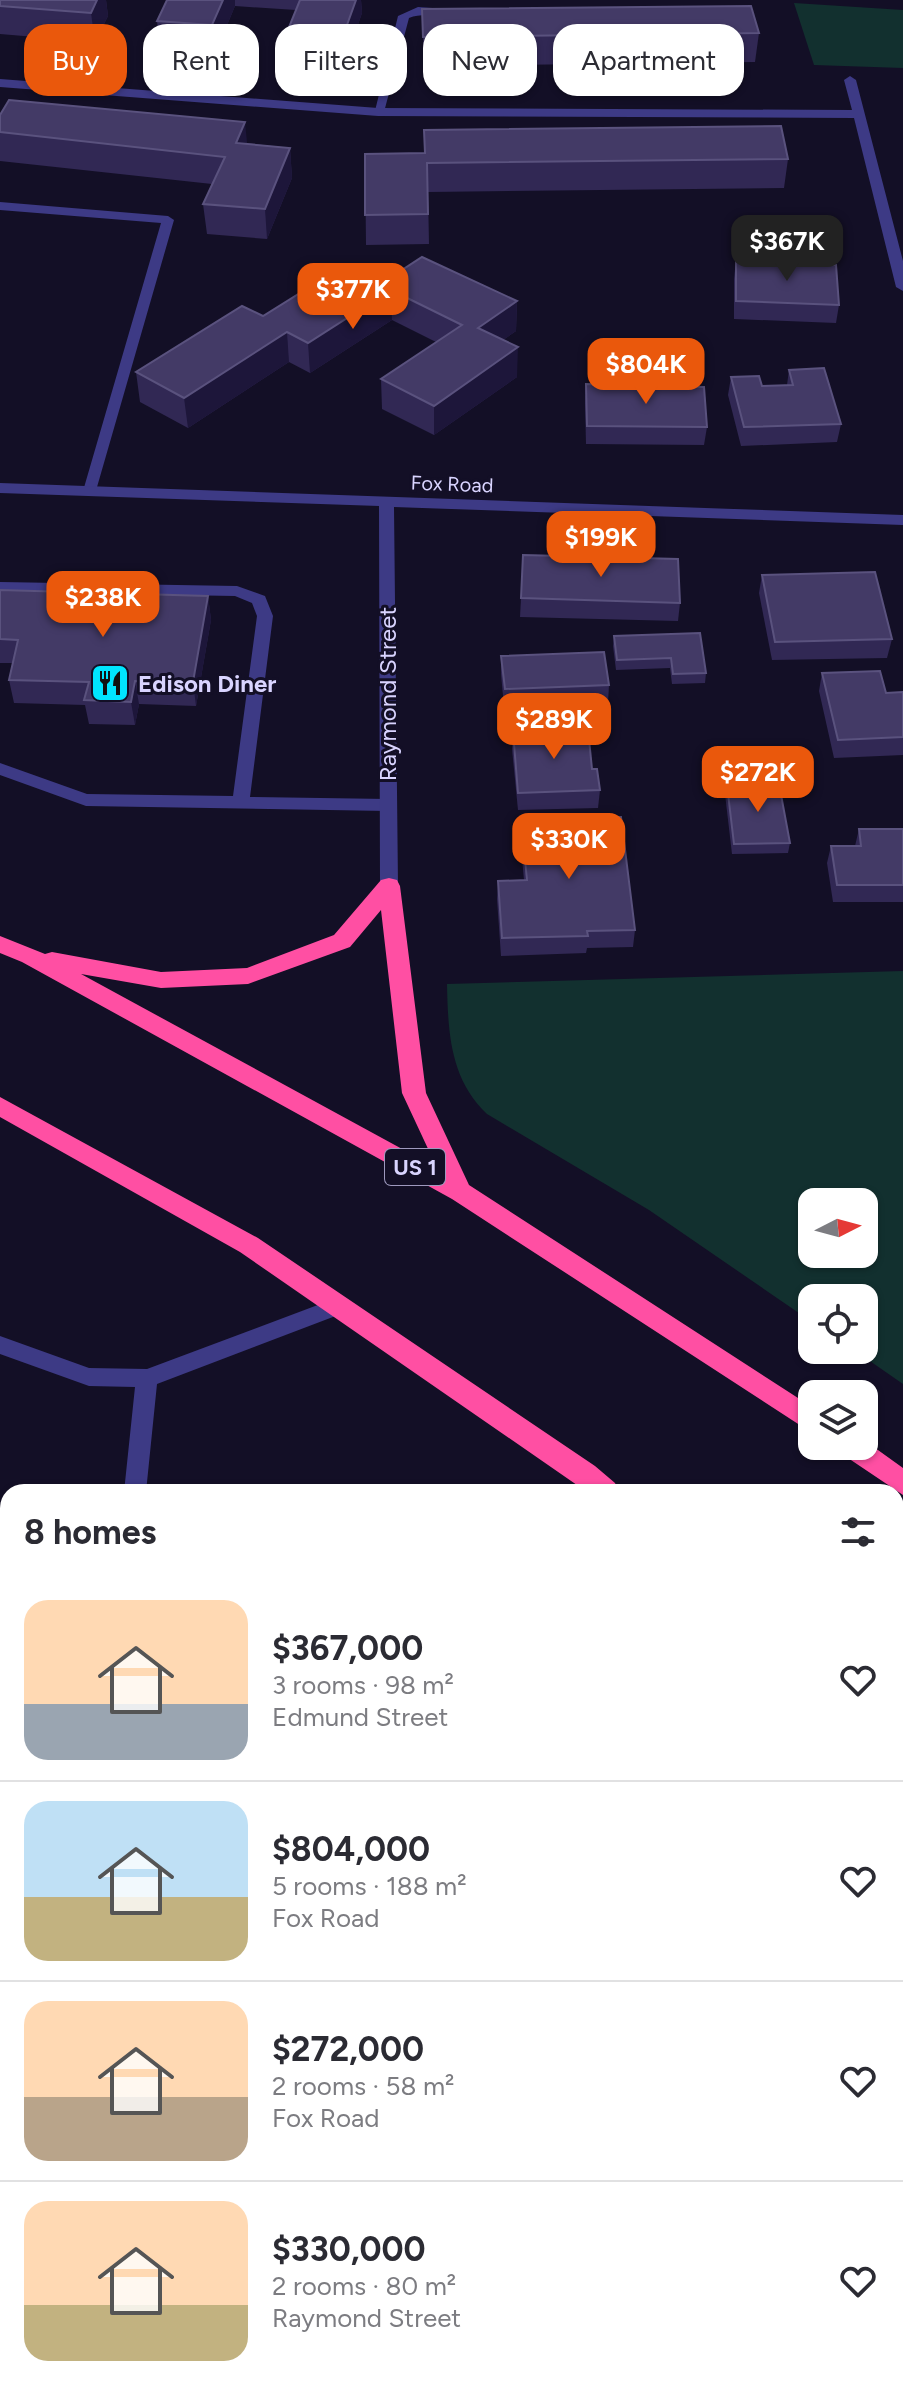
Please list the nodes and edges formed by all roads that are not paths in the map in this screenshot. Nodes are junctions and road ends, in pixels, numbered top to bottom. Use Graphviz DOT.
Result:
graph roads {
  1 [pos="456,12"];
  2 [pos="850,80"];
  3 [pos="0,83"];
  4 [pos="378,112"];
  5 [pos="859,114"];
  6 [pos="0,206"];
  7 [pos="885,218"];
  8 [pos="903,218"];
  9 [pos="903,287"];
  10 [pos="0,488"];
  11 [pos="90,491"];
  12 [pos="386,502"];
  13 [pos="903,520"];
  14 [pos="0,587"];
  15 [pos="0,769"];
  16 [pos="241,803"];
  17 [pos="388,805"];
  18 [pos="389,886"];
  19 [pos="0,944"];
  20 [pos="30,956"];
  21 [pos="0,1106"];
  22 [pos="460,1192"];
  23 [pos="339,1306"];
  24 [pos="0,1345"];
  25 [pos="147,1378"];
  26 [pos="798,1412"];
  27 [pos="871,1460"];
  28 [pos="903,1483"];
  29 [pos="136,1484"];
  30 [pos="597,1484"];
  1 -- 4 [label="street"];
  2 -- 5 [label="street"];
  3 -- 4 [label="street"];
  4 -- 5 [label="street"];
  5 -- 7 [label="street"];
  6 -- 11 [label="street"];
  7 -- 8 [label="street"];
  7 -- 9 [label="street"];
  10 -- 11 [label="street, Fox Road"];
  11 -- 12 [label="street, Fox Road"];
  12 -- 13 [label="street, Fox Road"];
  12 -- 17 [label="street, Raymond Street"];
  14 -- 16 [label="street"];
  15 -- 16 [label="street"];
  16 -- 17 [label="street"];
  17 -- 18 [label="street, Raymond Street"];
  18 -- 20 [label="highway"];
  18 -- 22 [label="highway"];
  19 -- 20 [label="highway, US 1"];
  20 -- 22 [label="highway, US 1"];
  21 -- 23 [label="highway"];
  22 -- 26 [label="highway, US 1"];
  23 -- 25 [label="street"];
  23 -- 30 [label="highway"];
  24 -- 25 [label="street"];
  25 -- 29 [label="street"];
  27 -- 28 [label="highway"];
}
